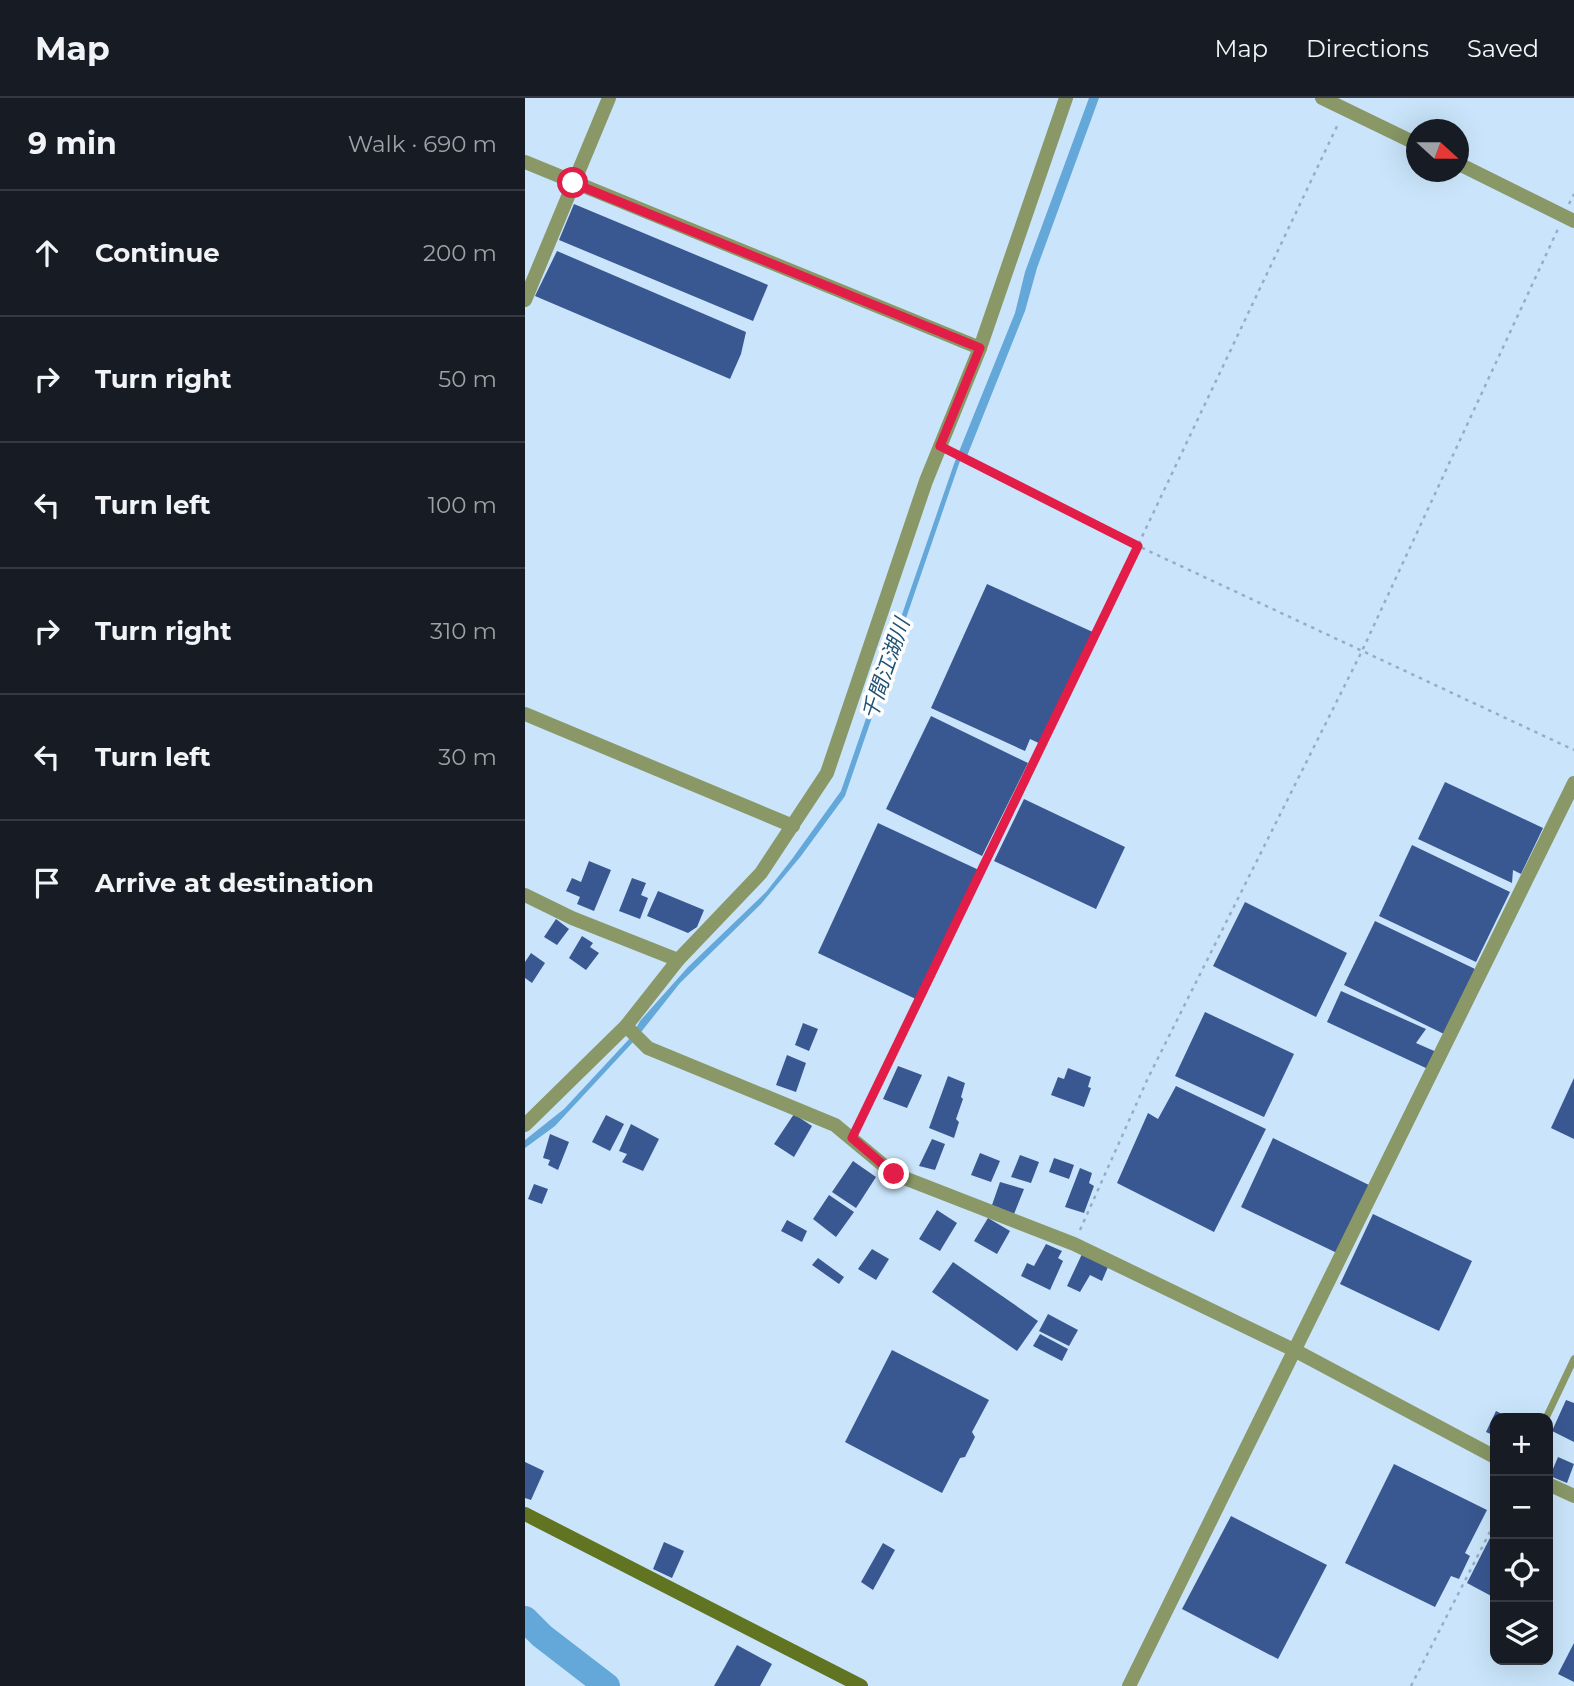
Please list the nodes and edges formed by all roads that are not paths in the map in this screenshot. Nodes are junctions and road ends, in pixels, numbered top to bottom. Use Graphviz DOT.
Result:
graph roads {
  1 [pos="609,98"];
  2 [pos="1066,98"];
  3 [pos="1322,98"];
  4 [pos="1406,139"];
  5 [pos="525,162"];
  6 [pos="1469,169"];
  7 [pos="573,183"];
  8 [pos="1569,218"];
  9 [pos="525,300"];
  10 [pos="980,348"];
  11 [pos="525,715"];
  12 [pos="1574,783"];
  13 [pos="793,825"];
  14 [pos="525,895"];
  15 [pos="678,960"];
  16 [pos="626,1027"];
  17 [pos="525,1125"];
  18 [pos="1296,1351"];
  19 [pos="1574,1359"];
  20 [pos="1548,1413"];
  21 [pos="1490,1454"];
  22 [pos="1553,1486"];
  23 [pos="1574,1496"];
  24 [pos="525,1514"];
  25 [pos="861,1686"];
  26 [pos="1129,1686"];
  1 -- 7 [label="street"];
  2 -- 10 [label="street"];
  3 -- 4 [label="street"];
  5 -- 7 [label="street"];
  6 -- 8 [label="street"];
  7 -- 9 [label="street"];
  7 -- 10 [label="street"];
  10 -- 13 [label="street"];
  11 -- 13 [label="street"];
  12 -- 18 [label="street"];
  13 -- 15 [label="street"];
  14 -- 15 [label="street"];
  15 -- 16 [label="street"];
  16 -- 17 [label="street"];
  16 -- 18 [label="street"];
  18 -- 21 [label="street"];
  18 -- 26 [label="street"];
  19 -- 20 [label="lane"];
  22 -- 23 [label="street"];
  24 -- 25 [label="street"];
}
